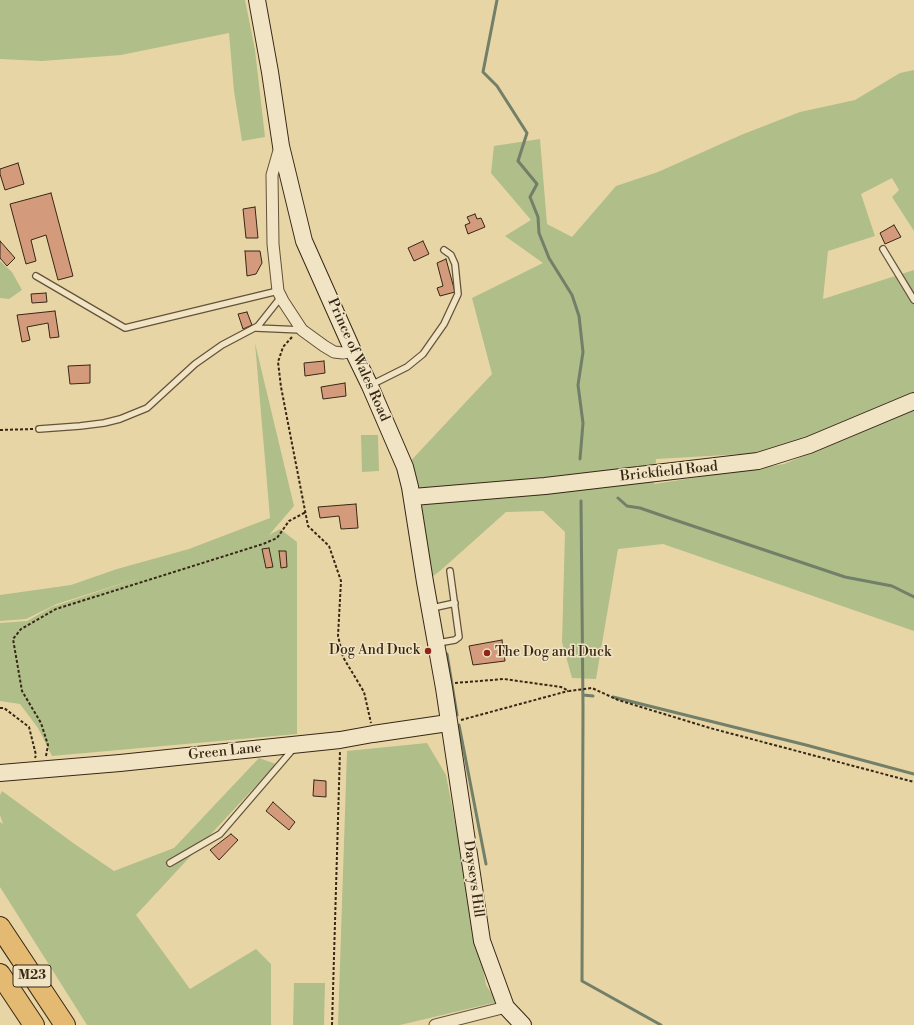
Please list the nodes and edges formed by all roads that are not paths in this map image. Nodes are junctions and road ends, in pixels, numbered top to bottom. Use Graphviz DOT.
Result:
graph roads {
  1 [pos="258,0"];
  2 [pos="281,146"];
  3 [pos="883,249"];
  4 [pos="444,250"];
  5 [pos="36,276"];
  6 [pos="280,294"];
  7 [pos="914,300"];
  8 [pos="256,328"];
  9 [pos="302,330"];
  10 [pos="353,351"];
  11 [pos="370,386"];
  12 [pos="914,401"];
  13 [pos="39,428"];
  14 [pos="413,497"];
  15 [pos="450,571"];
  16 [pos="455,603"];
  17 [pos="429,608"];
  18 [pos="436,643"];
  19 [pos="448,723"];
  20 [pos="297,745"];
  21 [pos="0,773"];
  22 [pos="170,863"];
  23 [pos="0,927"];
  24 [pos="0,974"];
  25 [pos="506,1007"];
  26 [pos="34,1025"];
  27 [pos="65,1025"];
  28 [pos="436,1025"];
  29 [pos="523,1025"];
  1 -- 2 [label="street, Prince of Wales Road"];
  2 -- 6 [label="street"];
  2 -- 10 [label="street, Prince of Wales Road"];
  3 -- 7 [label="lane"];
  4 -- 11 [label="lane"];
  5 -- 6 [label="lane"];
  6 -- 8 [label="lane"];
  6 -- 9 [label="street"];
  8 -- 9 [label="lane"];
  8 -- 13 [label="lane"];
  9 -- 10 [label="street"];
  10 -- 11 [label="street, Prince of Wales Road"];
  11 -- 14 [label="street, Prince of Wales Road"];
  12 -- 14 [label="street, Brickfield Road"];
  14 -- 17 [label="street, Prince of Wales Road"];
  15 -- 16 [label="lane"];
  16 -- 17 [label="lane"];
  16 -- 18 [label="lane"];
  17 -- 18 [label="street, Prince of Wales Road"];
  18 -- 19 [label="street, Prince of Wales Road"];
  19 -- 20 [label="street, Green Lane"];
  19 -- 25 [label="street, Dayseys Hill"];
  20 -- 21 [label="street, Green Lane"];
  20 -- 22 [label="lane"];
  23 -- 27 [label="highway, M23"];
  24 -- 26 [label="highway, M23"];
  25 -- 28 [label="street"];
  25 -- 29 [label="street, Dayseys Hill"];
}
